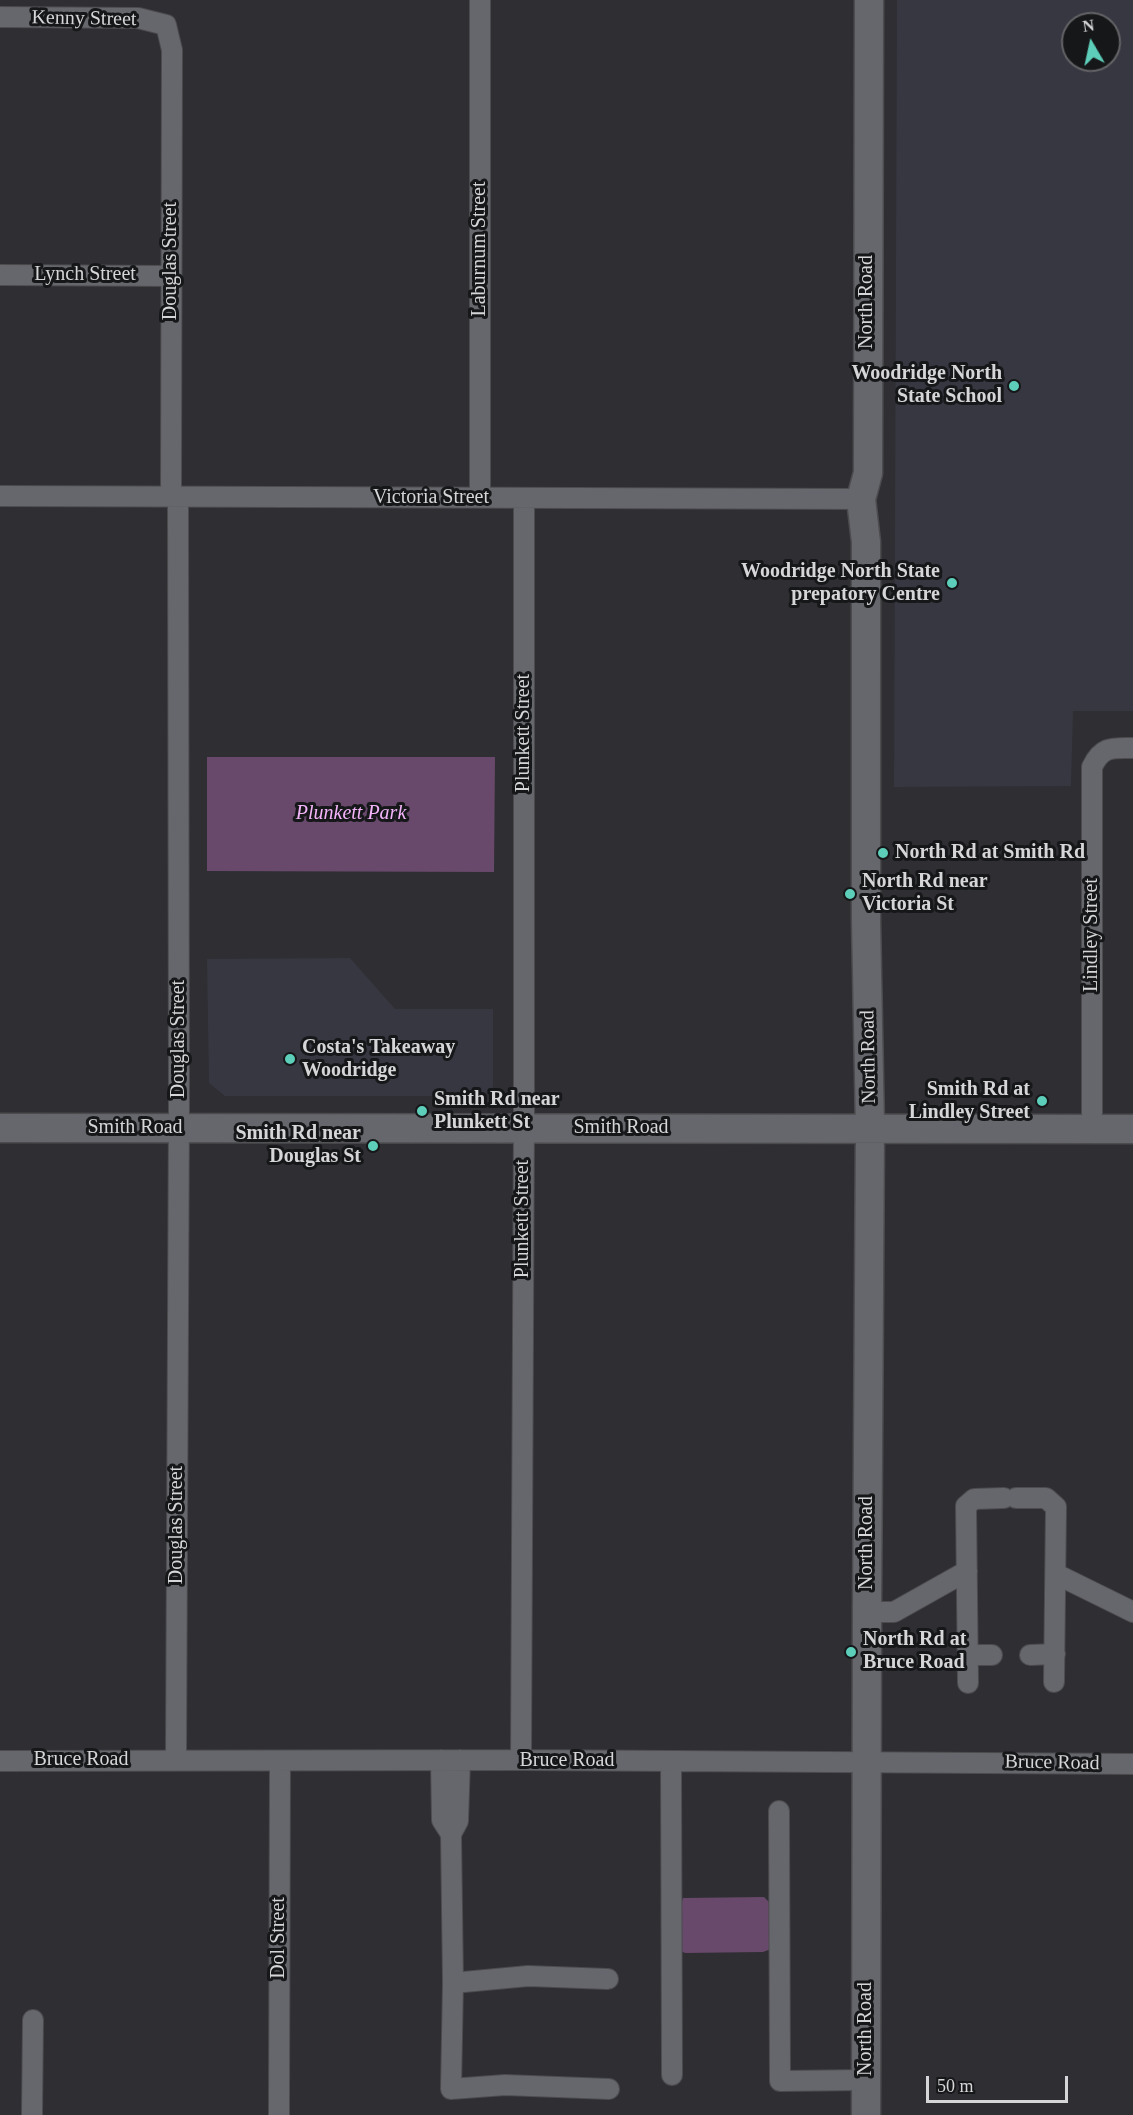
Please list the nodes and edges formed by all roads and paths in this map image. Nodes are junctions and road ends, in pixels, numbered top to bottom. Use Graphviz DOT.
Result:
graph roads {
  1 [pos="480,0"];
  2 [pos="868,0"];
  3 [pos="0,17"];
  4 [pos="166,26"];
  5 [pos="0,275"];
  6 [pos="171,276"];
  7 [pos="0,496"];
  8 [pos="174,497"];
  9 [pos="480,497"];
  10 [pos="524,498"];
  11 [pos="861,499"];
  12 [pos="1133,748"];
  13 [pos="0,1128"];
  14 [pos="178,1128"];
  15 [pos="524,1128"];
  16 [pos="870,1129"];
  17 [pos="1092,1129"];
  18 [pos="1133,1130"];
  19 [pos="967,1571"];
  20 [pos="1056,1574"];
  21 [pos="867,1612"];
  22 [pos="1133,1612"];
  23 [pos="1055,1653"];
  24 [pos="968,1654"];
  25 [pos="992,1655"];
  26 [pos="1030,1655"];
  27 [pos="1054,1682"];
  28 [pos="968,1683"];
  29 [pos="176,1760"];
  30 [pos="450,1760"];
  31 [pos="521,1760"];
  32 [pos="0,1761"];
  33 [pos="280,1761"];
  34 [pos="671,1761"];
  35 [pos="866,1761"];
  36 [pos="1133,1764"];
  37 [pos="779,1811"];
  38 [pos="608,1979"];
  39 [pos="453,1983"];
  40 [pos="33,2020"];
  41 [pos="672,2075"];
  42 [pos="866,2080"];
  43 [pos="609,2090"];
  44 [pos="32,2115"];
  45 [pos="279,2115"];
  46 [pos="866,2115"];
  1 -- 9 [label="street, Laburnum Street"];
  2 -- 11 [label="street, North Road"];
  3 -- 4 [label="street, Kenny Street"];
  4 -- 6 [label="street, Douglas Street"];
  5 -- 6 [label="street, Lynch Street"];
  6 -- 8 [label="street, Douglas Street"];
  7 -- 8 [label="street, Victoria Street"];
  8 -- 9 [label="street, Victoria Street"];
  8 -- 14 [label="street, Douglas Street"];
  9 -- 10 [label="street, Victoria Street"];
  10 -- 11 [label="street, Victoria Street"];
  10 -- 15 [label="street, Plunkett Street"];
  11 -- 16 [label="street, North Road"];
  12 -- 17 [label="street, Lindley Street"];
  13 -- 14 [label="street, Smith Road"];
  14 -- 15 [label="street, Smith Road"];
  14 -- 29 [label="street, Douglas Street"];
  15 -- 16 [label="street, Smith Road"];
  15 -- 31 [label="street, Plunkett Street"];
  16 -- 17 [label="street, Smith Road"];
  16 -- 21 [label="street, North Road"];
  17 -- 18 [label="street, Smith Road"];
  19 -- 20 [label="street"];
  19 -- 21 [label="street"];
  19 -- 24 [label="street"];
  20 -- 22 [label="street"];
  20 -- 23 [label="street"];
  21 -- 35 [label="street, North Road"];
  23 -- 26 [label="street"];
  23 -- 27 [label="street"];
  24 -- 25 [label="street"];
  24 -- 28 [label="street"];
  29 -- 32 [label="street, Bruce Road"];
  29 -- 33 [label="street, Bruce Road"];
  30 -- 31 [label="street, Bruce Road"];
  30 -- 33 [label="street, Bruce Road"];
  30 -- 39 [label="street"];
  31 -- 34 [label="street, Bruce Road"];
  33 -- 45 [label="street, Dol Street"];
  34 -- 35 [label="street, Bruce Road"];
  34 -- 41 [label="street"];
  35 -- 36 [label="street, Bruce Road"];
  35 -- 42 [label="street, North Road"];
  37 -- 42 [label="street"];
  38 -- 39 [label="street"];
  39 -- 43 [label="street"];
  40 -- 44 [label="street"];
  42 -- 46 [label="street, North Road"];
}
